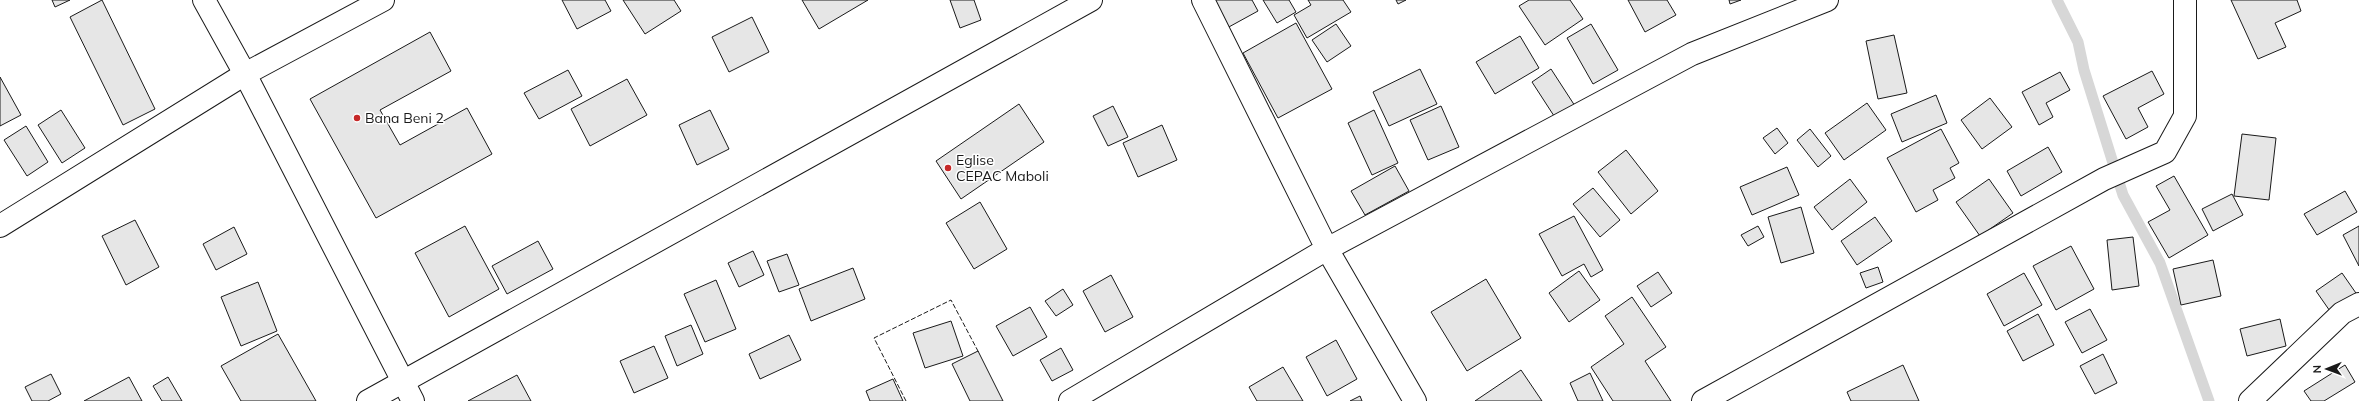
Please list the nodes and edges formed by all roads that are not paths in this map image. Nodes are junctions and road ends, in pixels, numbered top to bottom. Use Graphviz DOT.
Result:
graph roads {
  1 [pos="204,0"];
  2 [pos="383,0"];
  3 [pos="1091,0"];
  4 [pos="1202,0"];
  5 [pos="1827,0"];
  6 [pos="2185,0"];
  7 [pos="245,74"];
  8 [pos="0,226"];
  9 [pos="1327,249"];
  10 [pos="2359,304"];
  11 [pos="402,381"];
  12 [pos="368,401"];
  13 [pos="413,401"];
  14 [pos="1070,401"];
  15 [pos="1415,401"];
  16 [pos="1703,401"];
  17 [pos="2250,401"];
  1 -- 7 [label="main road"];
  2 -- 7 [label="main road"];
  3 -- 11 [label="main road"];
  4 -- 9 [label="main road"];
  5 -- 9 [label="main road"];
  6 -- 16 [label="main road"];
  7 -- 8 [label="main road"];
  7 -- 11 [label="main road"];
  9 -- 14 [label="main road"];
  9 -- 15 [label="main road"];
  10 -- 17 [label="main road"];
  11 -- 12 [label="main road"];
  11 -- 13 [label="main road"];
}
